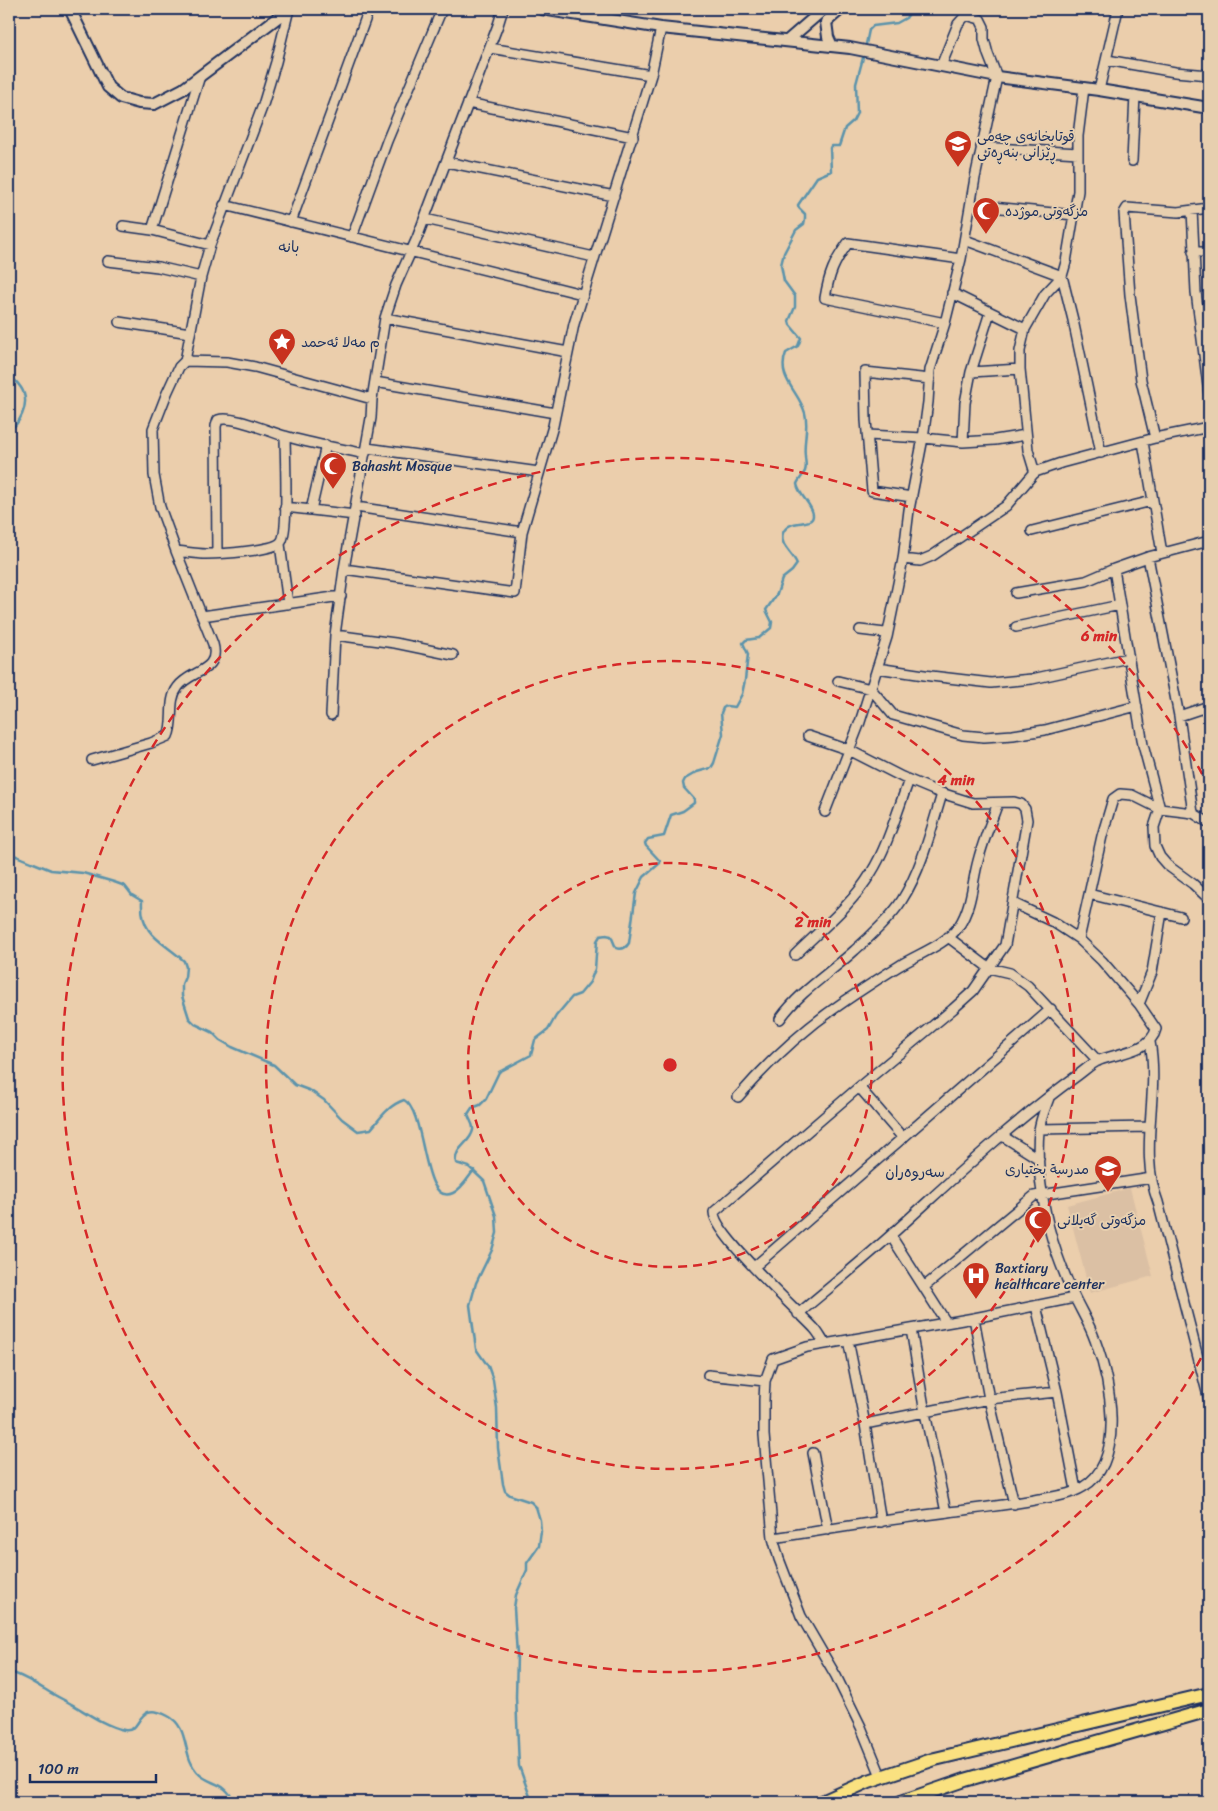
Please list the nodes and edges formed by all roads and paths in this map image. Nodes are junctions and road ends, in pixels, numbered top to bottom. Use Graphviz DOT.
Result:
graph roads {
  1 [pos="70,9"];
  2 [pos="289,9"];
  3 [pos="369,9"];
  4 [pos="442,9"];
  5 [pos="503,9"];
  6 [pos="542,9"];
  7 [pos="841,9"];
  8 [pos="1118,9"];
  9 [pos="559,10"];
  10 [pos="826,12"];
  11 [pos="661,28"];
  12 [pos="787,42"];
  13 [pos="832,46"];
  14 [pos="490,48"];
  15 [pos="1107,60"];
  16 [pos="941,66"];
  17 [pos="651,75"];
  18 [pos="1209,75"];
  19 [pos="200,76"];
  20 [pos="997,77"];
  21 [pos="1084,88"];
  22 [pos="1099,90"];
  23 [pos="1135,96"];
  24 [pos="468,104"];
  25 [pos="1209,108"];
  26 [pos="632,137"];
  27 [pos="981,148"];
  28 [pos="1078,154"];
  29 [pos="1132,161"];
  30 [pos="446,162"];
  31 [pos="614,196"];
  32 [pos="224,205"];
  33 [pos="971,205"];
  34 [pos="1209,208"];
  35 [pos="1192,210"];
  36 [pos="1074,215"];
  37 [pos="425,219"];
  38 [pos="291,222"];
  39 [pos="123,226"];
  40 [pos="152,230"];
  41 [pos="352,237"];
  42 [pos="966,240"];
  43 [pos="210,246"];
  44 [pos="411,251"];
  45 [pos="1194,252"];
  46 [pos="1209,252"];
  47 [pos="594,257"];
  48 [pos="961,259"];
  49 [pos="108,260"];
  50 [pos="1062,276"];
  51 [pos="201,278"];
  52 [pos="952,293"];
  53 [pos="582,294"];
  54 [pos="990,312"];
  55 [pos="385,318"];
  56 [pos="119,322"];
  57 [pos="945,323"];
  58 [pos="1025,330"];
  59 [pos="190,333"];
  60 [pos="568,352"];
  61 [pos="185,361"];
  62 [pos="1020,369"];
  63 [pos="971,372"];
  64 [pos="930,379"];
  65 [pos="375,382"];
  66 [pos="1209,394"];
  67 [pos="372,399"];
  68 [pos="555,414"];
  69 [pos="1209,427"];
  70 [pos="868,435"];
  71 [pos="1026,435"];
  72 [pos="285,436"];
  73 [pos="923,438"];
  74 [pos="1155,438"];
  75 [pos="963,442"];
  76 [pos="1143,442"];
  77 [pos="326,446"];
  78 [pos="366,451"];
  79 [pos="1101,453"];
  80 [pos="539,472"];
  81 [pos="1035,473"];
  82 [pos="912,497"];
  83 [pos="1152,500"];
  84 [pos="286,507"];
  85 [pos="311,510"];
  86 [pos="356,511"];
  87 [pos="1032,531"];
  88 [pos="522,532"];
  89 [pos="1209,541"];
  90 [pos="280,544"];
  91 [pos="176,551"];
  92 [pos="217,553"];
  93 [pos="1162,554"];
  94 [pos="1148,558"];
  95 [pos="903,559"];
  96 [pos="344,569"];
  97 [pos="1114,569"];
  98 [pos="1016,593"];
  99 [pos="341,596"];
  100 [pos="288,604"];
  101 [pos="1120,605"];
  102 [pos="202,616"];
  103 [pos="1016,627"];
  104 [pos="860,630"];
  105 [pos="335,635"];
  106 [pos="887,637"];
  107 [pos="453,655"];
  108 [pos="1128,658"];
  109 [pos="878,668"];
  110 [pos="838,681"];
  111 [pos="871,689"];
  112 [pos="1136,706"];
  113 [pos="1209,706"];
  114 [pos="331,715"];
  115 [pos="1179,716"];
  116 [pos="808,736"];
  117 [pos="849,750"];
  118 [pos="92,760"];
  119 [pos="909,780"];
  120 [pos="942,794"];
  121 [pos="998,803"];
  122 [pos="1160,809"];
  123 [pos="825,812"];
  124 [pos="1192,813"];
  125 [pos="1209,823"];
  126 [pos="1089,894"];
  127 [pos="1209,899"];
  128 [pos="1013,903"];
  129 [pos="1162,912"];
  130 [pos="1181,917"];
  131 [pos="948,936"];
  132 [pos="1078,939"];
  133 [pos="795,955"];
  134 [pos="989,968"];
  135 [pos="1139,1004"];
  136 [pos="1051,1009"];
  137 [pos="780,1019"];
  138 [pos="1150,1042"];
  139 [pos="1098,1061"];
  140 [pos="859,1087"];
  141 [pos="738,1097"];
  142 [pos="1049,1098"];
  143 [pos="1150,1127"];
  144 [pos="1039,1129"];
  145 [pos="1001,1135"];
  146 [pos="903,1138"];
  147 [pos="1039,1159"];
  148 [pos="1152,1178"];
  149 [pos="1043,1194"];
  150 [pos="890,1236"];
  151 [pos="754,1267"];
  152 [pos="924,1286"];
  153 [pos="1074,1298"];
  154 [pos="1036,1306"];
  155 [pos="798,1314"];
  156 [pos="974,1318"];
  157 [pos="946,1322"];
  158 [pos="911,1329"];
  159 [pos="848,1340"];
  160 [pos="825,1344"];
  161 [pos="708,1375"];
  162 [pos="765,1381"];
  163 [pos="1057,1392"];
  164 [pos="988,1399"];
  165 [pos="1209,1400"];
  166 [pos="925,1413"];
  167 [pos="865,1424"];
  168 [pos="813,1453"];
  169 [pos="1076,1490"];
  170 [pos="1014,1504"];
  171 [pos="946,1512"];
  172 [pos="880,1522"];
  173 [pos="828,1530"];
  174 [pos="773,1538"];
  175 [pos="1209,1694"];
  176 [pos="1196,1697"];
  177 [pos="1204,1712"];
  178 [pos="881,1776"];
  179 [pos="822,1802"];
  180 [pos="902,1802"];
  1 -- 19 [label="street"];
  2 -- 19 [label="street"];
  2 -- 32 [label="street"];
  3 -- 38 [label="street"];
  4 -- 41 [label="street"];
  5 -- 14 [label="street"];
  6 -- 9 [label="street"];
  7 -- 10 [label="street"];
  8 -- 15 [label="street"];
  9 -- 11 [label="street"];
  10 -- 12 [label="street"];
  10 -- 13 [label="street"];
  11 -- 12 [label="street"];
  11 -- 17 [label="street"];
  12 -- 13 [label="street"];
  13 -- 16 [label="street"];
  14 -- 17 [label="street"];
  14 -- 24 [label="street"];
  15 -- 18 [label="street"];
  15 -- 22 [label="street"];
  16 -- 20 [label="street"];
  16 -- 20 [label="street"];
  17 -- 26 [label="street"];
  19 -- 40 [label="street"];
  20 -- 21 [label="street"];
  20 -- 27 [label="street"];
  21 -- 22 [label="street"];
  21 -- 28 [label="street"];
  22 -- 23 [label="street"];
  23 -- 25 [label="street"];
  23 -- 29 [label="street"];
  24 -- 26 [label="street"];
  24 -- 30 [label="street"];
  26 -- 31 [label="street"];
  27 -- 28 [label="street"];
  27 -- 33 [label="street"];
  28 -- 36 [label="street"];
  30 -- 31 [label="street"];
  30 -- 37 [label="street"];
  31 -- 47 [label="street"];
  32 -- 38 [label="street"];
  32 -- 43 [label="street"];
  33 -- 36 [label="street"];
  33 -- 42 [label="street"];
  34 -- 35 [label="street"];
  35 -- 45 [label="street"];
  35 -- 74 [label="street"];
  36 -- 50 [label="street"];
  37 -- 44 [label="street"];
  37 -- 47 [label="street"];
  38 -- 41 [label="street"];
  39 -- 40 [label="street"];
  40 -- 43 [label="street"];
  41 -- 44 [label="street"];
  42 -- 48 [label="street"];
  42 -- 50 [label="street"];
  43 -- 51 [label="street"];
  44 -- 53 [label="street"];
  44 -- 55 [label="street"];
  45 -- 46 [label="street"];
  45 -- 66 [label="street"];
  47 -- 53 [label="street"];
  48 -- 52 [label="street"];
  48 -- 57 [label="street"];
  49 -- 51 [label="street"];
  50 -- 58 [label="street"];
  50 -- 79 [label="street"];
  51 -- 59 [label="street"];
  52 -- 54 [label="street"];
  52 -- 57 [label="street"];
  53 -- 60 [label="street"];
  54 -- 58 [label="street"];
  54 -- 63 [label="street"];
  55 -- 60 [label="street"];
  55 -- 65 [label="street"];
  56 -- 59 [label="street"];
  57 -- 64 [label="street"];
  58 -- 62 [label="street"];
  59 -- 61 [label="street"];
  60 -- 68 [label="street"];
  61 -- 67 [label="street"];
  61 -- 91 [label="street"];
  62 -- 63 [label="street"];
  62 -- 71 [label="street"];
  63 -- 75 [label="street"];
  64 -- 70 [label="street"];
  64 -- 73 [label="street"];
  65 -- 67 [label="street"];
  65 -- 68 [label="street"];
  67 -- 78 [label="street"];
  68 -- 80 [label="street"];
  69 -- 74 [label="street"];
  70 -- 73 [label="street"];
  70 -- 82 [label="street"];
  71 -- 75 [label="street"];
  71 -- 81 [label="street"];
  72 -- 77 [label="street"];
  72 -- 84 [label="street"];
  72 -- 92 [label="street"];
  73 -- 75 [label="street"];
  73 -- 82 [label="street"];
  74 -- 76 [label="street"];
  76 -- 79 [label="street"];
  76 -- 83 [label="street"];
  77 -- 78 [label="street"];
  77 -- 85 [label="street"];
  78 -- 80 [label="street"];
  78 -- 86 [label="street"];
  79 -- 81 [label="street"];
  80 -- 88 [label="street"];
  81 -- 95 [label="street"];
  82 -- 95 [label="street"];
  83 -- 87 [label="street"];
  83 -- 93 [label="street"];
  84 -- 85 [label="street"];
  84 -- 90 [label="street"];
  85 -- 86 [label="street"];
  86 -- 88 [label="street"];
  86 -- 96 [label="street"];
  88 -- 96 [label="street"];
  89 -- 93 [label="street"];
  90 -- 92 [label="street"];
  90 -- 100 [label="street"];
  91 -- 92 [label="street"];
  91 -- 102 [label="street"];
  93 -- 94 [label="street"];
  94 -- 97 [label="street"];
  94 -- 115 [label="street"];
  95 -- 106 [label="street"];
  96 -- 99 [label="street"];
  97 -- 98 [label="street"];
  97 -- 101 [label="street"];
  99 -- 100 [label="street"];
  99 -- 105 [label="street"];
  100 -- 102 [label="street"];
  101 -- 103 [label="street"];
  101 -- 108 [label="street"];
  102 -- 118 [label="street"];
  104 -- 106 [label="street"];
  105 -- 107 [label="street"];
  105 -- 114 [label="street"];
  106 -- 109 [label="street"];
  108 -- 109 [label="street"];
  108 -- 112 [label="street"];
  109 -- 111 [label="street"];
  110 -- 111 [label="street"];
  111 -- 112 [label="street"];
  111 -- 117 [label="street"];
  112 -- 122 [label="street"];
  113 -- 115 [label="street"];
  115 -- 124 [label="street"];
  116 -- 117 [label="street"];
  117 -- 119 [label="street"];
  117 -- 123 [label="street"];
  119 -- 120 [label="street"];
  119 -- 133 [label="street"];
  120 -- 121 [label="street"];
  120 -- 137 [label="street"];
  121 -- 128 [label="street"];
  121 -- 131 [label="street"];
  122 -- 124 [label="street"];
  122 -- 126 [label="street"];
  122 -- 127 [label="street"];
  124 -- 125 [label="street"];
  126 -- 129 [label="street"];
  126 -- 132 [label="street"];
  128 -- 132 [label="street"];
  128 -- 134 [label="street"];
  129 -- 130 [label="street"];
  129 -- 135 [label="street"];
  131 -- 134 [label="street"];
  131 -- 141 [label="street"];
  132 -- 135 [label="street"];
  134 -- 136 [label="street"];
  134 -- 140 [label="street"];
  135 -- 138 [label="street"];
  136 -- 139 [label="street"];
  136 -- 146 [label="street"];
  138 -- 139 [label="street"];
  138 -- 143 [label="street"];
  139 -- 142 [label="street"];
  140 -- 146 [label="street"];
  140 -- 151 [label="street"];
  142 -- 144 [label="street"];
  142 -- 145 [label="street"];
  143 -- 144 [label="street"];
  143 -- 148 [label="street"];
  144 -- 147 [label="street"];
  145 -- 147 [label="street"];
  145 -- 150 [label="street"];
  146 -- 151 [label="street"];
  147 -- 149 [label="street"];
  148 -- 149 [label="street"];
  148 -- 165 [label="street"];
  149 -- 152 [label="street"];
  149 -- 153 [label="street"];
  150 -- 152 [label="street"];
  150 -- 155 [label="street"];
  151 -- 155 [label="street"];
  152 -- 157 [label="street"];
  153 -- 154 [label="street"];
  153 -- 169 [label="street"];
  154 -- 156 [label="street"];
  154 -- 163 [label="street"];
  155 -- 160 [label="street"];
  156 -- 157 [label="street"];
  156 -- 164 [label="street"];
  157 -- 158 [label="street"];
  158 -- 159 [label="street"];
  158 -- 166 [label="street"];
  159 -- 160 [label="street"];
  159 -- 167 [label="street"];
  160 -- 162 [label="street"];
  161 -- 162 [label="street"];
  162 -- 174 [label="street"];
  163 -- 164 [label="street"];
  163 -- 169 [label="street"];
  164 -- 166 [label="street"];
  164 -- 170 [label="street"];
  166 -- 167 [label="street"];
  166 -- 171 [label="street"];
  167 -- 172 [label="street"];
  168 -- 173 [label="street"];
  169 -- 170 [label="street"];
  170 -- 171 [label="street"];
  171 -- 172 [label="street"];
  172 -- 173 [label="street"];
  173 -- 174 [label="street"];
  174 -- 178 [label="street"];
  175 -- 176 [label="main road"];
  176 -- 177 [label="main road"];
  176 -- 178 [label="main road"];
  177 -- 180 [label="main road"];
  178 -- 179 [label="main road"];
}
